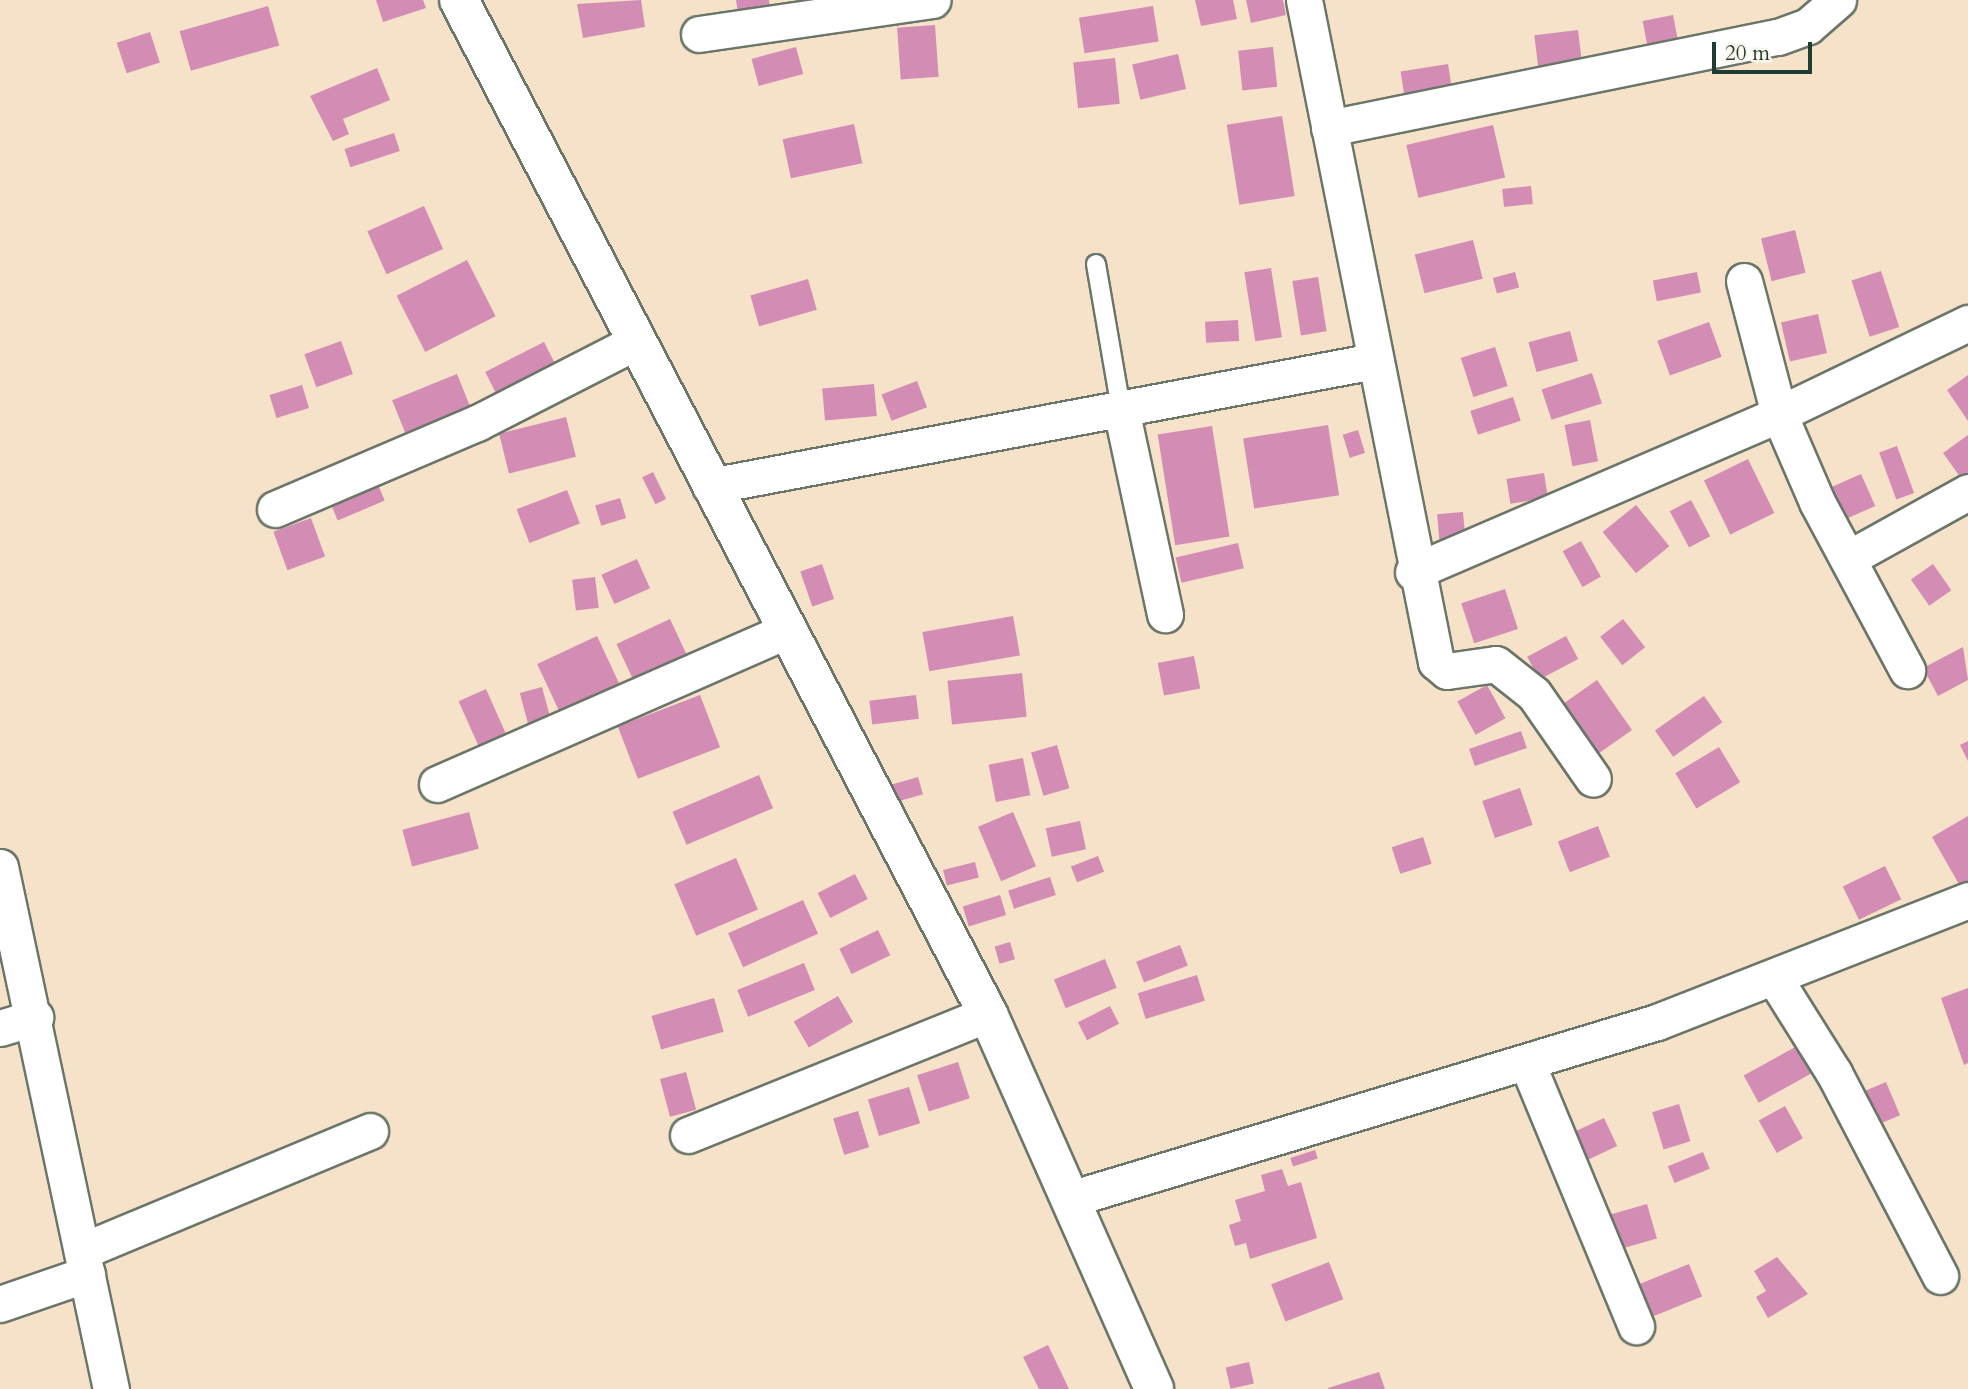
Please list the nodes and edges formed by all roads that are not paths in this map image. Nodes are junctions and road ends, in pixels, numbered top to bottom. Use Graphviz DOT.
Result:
graph roads {
  1 [pos="459,0"];
  2 [pos="933,0"];
  3 [pos="1304,0"];
  4 [pos="1838,0"];
  5 [pos="699,34"];
  6 [pos="1329,128"];
  7 [pos="1096,264"];
  8 [pos="1744,281"];
  9 [pos="1968,323"];
  10 [pos="635,342"];
  11 [pos="1374,361"];
  12 [pos="1121,410"];
  13 [pos="1779,414"];
  14 [pos="710,486"];
  15 [pos="1968,492"];
  16 [pos="275,509"];
  17 [pos="1849,558"];
  18 [pos="1413,572"];
  19 [pos="1165,614"];
  20 [pos="787,630"];
  21 [pos="1907,670"];
  22 [pos="1592,779"];
  23 [pos="437,784"];
  24 [pos="0,867"];
  25 [pos="1968,900"];
  26 [pos="1775,979"];
  27 [pos="988,1014"];
  28 [pos="34,1017"];
  29 [pos="0,1028"];
  30 [pos="1527,1063"];
  31 [pos="370,1132"];
  32 [pos="688,1135"];
  33 [pos="1070,1199"];
  34 [pos="84,1263"];
  35 [pos="1940,1276"];
  36 [pos="0,1304"];
  37 [pos="1636,1326"];
  38 [pos="111,1389"];
  39 [pos="1154,1389"];
  1 -- 10 [label="street"];
  2 -- 5 [label="street"];
  3 -- 6 [label="street"];
  4 -- 6 [label="street"];
  6 -- 11 [label="street"];
  7 -- 12 [label="lane"];
  8 -- 13 [label="street"];
  9 -- 13 [label="street"];
  10 -- 14 [label="street"];
  10 -- 16 [label="street"];
  11 -- 12 [label="street"];
  11 -- 18 [label="street"];
  12 -- 14 [label="street"];
  12 -- 19 [label="street"];
  13 -- 17 [label="street"];
  13 -- 18 [label="street"];
  14 -- 20 [label="street"];
  15 -- 17 [label="street"];
  17 -- 21 [label="street"];
  18 -- 22 [label="street"];
  20 -- 23 [label="street"];
  20 -- 27 [label="street"];
  24 -- 28 [label="street"];
  25 -- 26 [label="street"];
  26 -- 30 [label="street"];
  26 -- 35 [label="street"];
  27 -- 32 [label="street"];
  27 -- 33 [label="street"];
  28 -- 29 [label="street"];
  28 -- 34 [label="street"];
  30 -- 33 [label="street"];
  30 -- 37 [label="street"];
  31 -- 34 [label="street"];
  33 -- 39 [label="street"];
  34 -- 36 [label="street"];
  34 -- 38 [label="street"];
}
